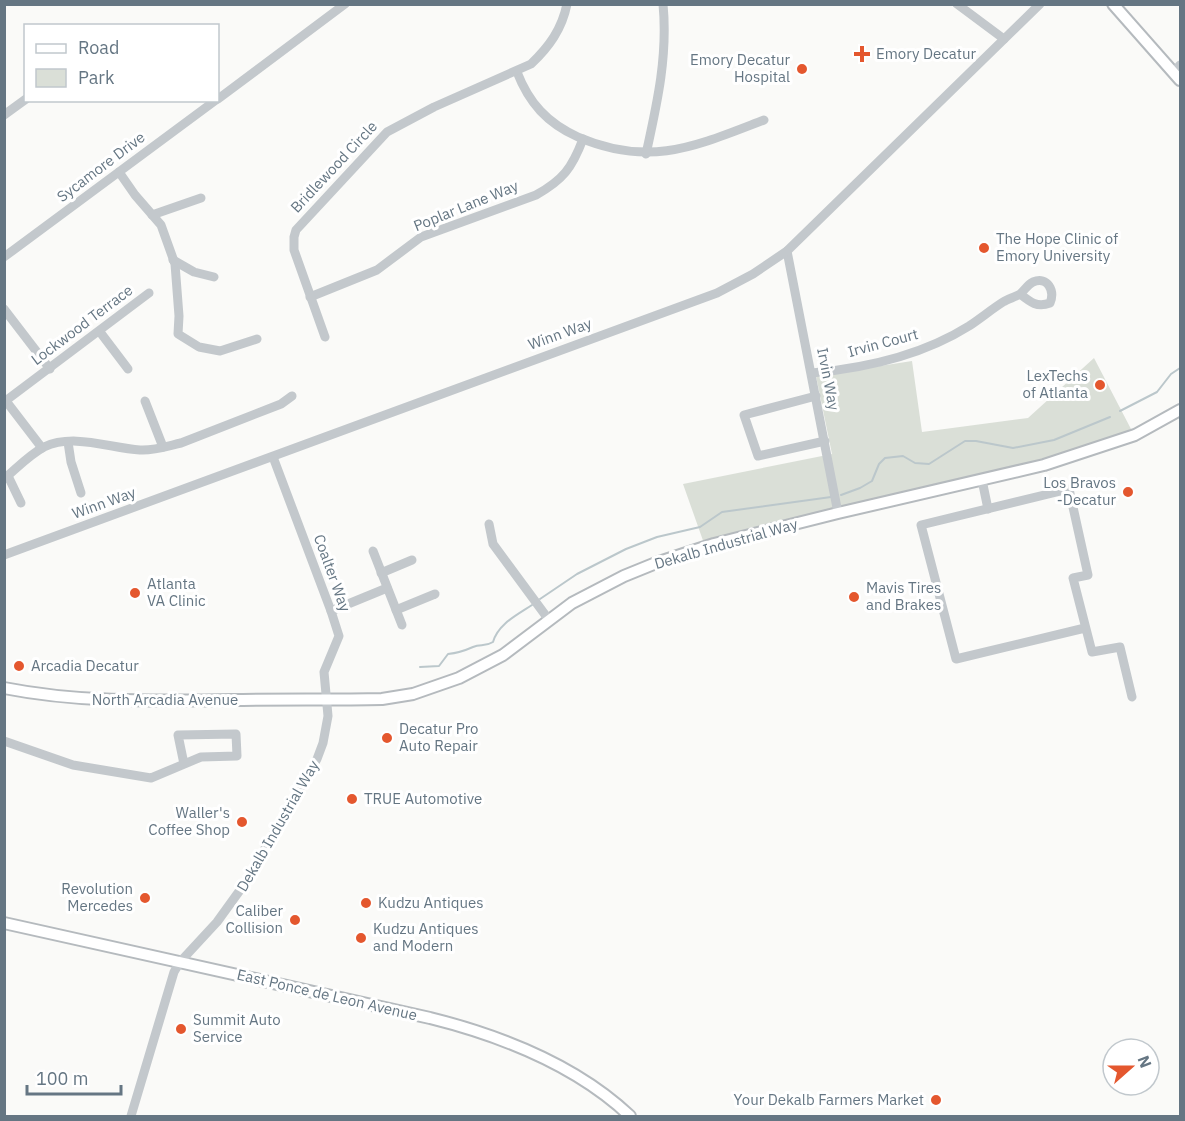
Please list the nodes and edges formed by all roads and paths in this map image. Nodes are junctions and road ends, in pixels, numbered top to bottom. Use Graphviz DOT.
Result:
graph roads {
  1 [pos="345,4"];
  2 [pos="567,4"];
  3 [pos="663,4"];
  4 [pos="957,4"];
  5 [pos="1040,4"];
  6 [pos="1113,4"];
  7 [pos="1004,39"];
  8 [pos="517,72"];
  9 [pos="1178,72"];
  10 [pos="219,98"];
  11 [pos="5,100"];
  12 [pos="24,100"];
  13 [pos="214,102"];
  14 [pos="8,112"];
  15 [pos="764,120"];
  16 [pos="583,139"];
  17 [pos="646,154"];
  18 [pos="119,172"];
  19 [pos="201,198"];
  20 [pos="152,214"];
  21 [pos="788,251"];
  22 [pos="4,257"];
  23 [pos="173,260"];
  24 [pos="214,277"];
  25 [pos="149,293"];
  26 [pos="1020,294"];
  27 [pos="310,297"];
  28 [pos="4,309"];
  29 [pos="100,332"];
  30 [pos="325,338"];
  31 [pos="257,339"];
  32 [pos="50,369"];
  33 [pos="128,369"];
  34 [pos="812,373"];
  35 [pos="292,396"];
  36 [pos="816,396"];
  37 [pos="145,401"];
  38 [pos="5,402"];
  39 [pos="1180,410"];
  40 [pos="825,441"];
  41 [pos="68,442"];
  42 [pos="163,447"];
  43 [pos="42,448"];
  44 [pos="273,457"];
  45 [pos="7,477"];
  46 [pos="982,480"];
  47 [pos="81,493"];
  48 [pos="21,503"];
  49 [pos="988,509"];
  50 [pos="838,513"];
  51 [pos="489,524"];
  52 [pos="373,550"];
  53 [pos="4,555"];
  54 [pos="412,560"];
  55 [pos="381,573"];
  56 [pos="387,588"];
  57 [pos="435,594"];
  58 [pos="396,610"];
  59 [pos="331,611"];
  60 [pos="549,620"];
  61 [pos="402,626"];
  62 [pos="1085,628"];
  63 [pos="4,688"];
  64 [pos="1132,697"];
  65 [pos="326,700"];
  66 [pos="4,741"];
  67 [pos="184,764"];
  68 [pos="4,923"];
  69 [pos="180,962"];
  70 [pos="131,1116"];
  71 [pos="630,1116"];
  1 -- 10 [label="street, Sycamore Drive"];
  2 -- 8 [label="street, Bridlewood Circle"];
  3 -- 17 [label="street"];
  4 -- 7 [label="street"];
  5 -- 7 [label="street, Winn Way"];
  6 -- 9 [label="main road"];
  7 -- 21 [label="street, Winn Way"];
  8 -- 16 [label="street"];
  8 -- 27 [label="street, Bridlewood Circle"];
  11 -- 14 [label="street"];
  12 -- 14 [label="street"];
  13 -- 18 [label="street, Sycamore Drive"];
  15 -- 17 [label="street"];
  16 -- 17 [label="street"];
  16 -- 27 [label="street, Poplar Lane Way"];
  18 -- 20 [label="street"];
  18 -- 22 [label="street, Sycamore Drive"];
  19 -- 20 [label="street"];
  20 -- 23 [label="street"];
  21 -- 34 [label="street, Irvin Way"];
  21 -- 44 [label="street, Winn Way"];
  23 -- 24 [label="street"];
  23 -- 31 [label="street"];
  25 -- 29 [label="street, Lockwood Terrace"];
  26 -- 34 [label="street, Irvin Court"];
  27 -- 30 [label="street, Bridlewood Circle"];
  28 -- 32 [label="street"];
  29 -- 32 [label="street, Lockwood Terrace"];
  29 -- 33 [label="street"];
  32 -- 38 [label="street, Lockwood Terrace"];
  34 -- 36 [label="street, Irvin Way"];
  35 -- 42 [label="street"];
  36 -- 40 [label="street, Irvin Way"];
  36 -- 40 [label="street"];
  37 -- 42 [label="street"];
  38 -- 43 [label="street"];
  39 -- 46 [label="main road, Dekalb Industrial Way"];
  40 -- 50 [label="street, Irvin Way"];
  41 -- 42 [label="street"];
  41 -- 43 [label="street"];
  41 -- 47 [label="street"];
  43 -- 45 [label="street"];
  44 -- 53 [label="street, Winn Way"];
  44 -- 59 [label="street, Coalter Way"];
  45 -- 48 [label="street"];
  46 -- 49 [label="street"];
  46 -- 50 [label="main road, Dekalb Industrial Way"];
  49 -- 62 [label="street"];
  49 -- 62 [label="street"];
  50 -- 60 [label="main road, Dekalb Industrial Way"];
  51 -- 60 [label="street"];
  52 -- 55 [label="street"];
  54 -- 55 [label="street"];
  55 -- 56 [label="street"];
  56 -- 58 [label="street"];
  56 -- 59 [label="street"];
  57 -- 58 [label="street"];
  58 -- 61 [label="street"];
  59 -- 65 [label="street, Coalter Way"];
  60 -- 65 [label="main road, Dekalb Industrial Way"];
  62 -- 64 [label="street"];
  63 -- 65 [label="main road, North Arcadia Avenue"];
  65 -- 69 [label="street, Dekalb Industrial Way"];
  66 -- 67 [label="street"];
  67 -- 67 [label="street"];
  68 -- 69 [label="main road, East Ponce de Leon Avenue"];
  69 -- 70 [label="street, Dekalb Industrial Way"];
  69 -- 71 [label="main road, East Ponce de Leon Avenue"];
}
